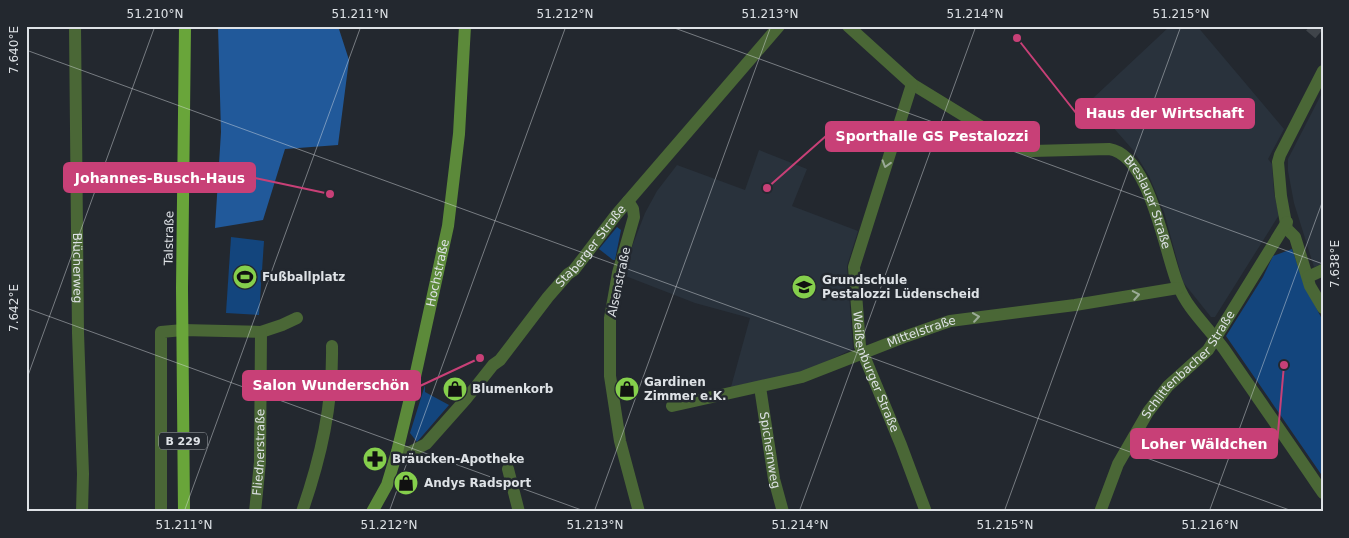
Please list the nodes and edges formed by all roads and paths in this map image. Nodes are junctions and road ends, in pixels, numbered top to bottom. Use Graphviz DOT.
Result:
graph roads {
  1 [pos="75,26"];
  2 [pos="185,26"];
  3 [pos="464,26"];
  4 [pos="780,26"];
  5 [pos="848,26"];
  6 [pos="1323,72"];
  7 [pos="912,84"];
  8 [pos="628,201"];
  9 [pos="1286,222"];
  10 [pos="1323,270"];
  11 [pos="1308,277"];
  12 [pos="1178,288"];
  13 [pos="1323,308"];
  14 [pos="297,318"];
  15 [pos="183,330"];
  16 [pos="261,332"];
  17 [pos="1216,338"];
  18 [pos="332,346"];
  19 [pos="863,353"];
  20 [pos="760,387"];
  21 [pos="672,406"];
  22 [pos="397,452"];
  23 [pos="508,469"];
  24 [pos="1323,493"];
  25 [pos="82,512"];
  26 [pos="161,512"];
  27 [pos="184,512"];
  28 [pos="255,512"];
  29 [pos="302,512"];
  30 [pos="372,512"];
  31 [pos="518,512"];
  32 [pos="640,512"];
  33 [pos="783,512"];
  34 [pos="926,512"];
  35 [pos="1100,512"];
  1 -- 25 [label="street, Blücherweg"];
  2 -- 15 [label="main road, Talstraße / B 229"];
  3 -- 22 [label="main road, Hochstraße"];
  4 -- 8 [label="street, Staberger Straße"];
  5 -- 7 [label="street, Breslauer Straße"];
  6 -- 9 [label="street"];
  7 -- 12 [label="street, Breslauer Straße"];
  7 -- 19 [label="street, Weißenburger Straße, one-way"];
  8 -- 22 [label="street, Staberger Straße"];
  8 -- 32 [label="street, Alsenstraße"];
  9 -- 11 [label="street"];
  9 -- 17 [label="street, Schlittenbacher Straße"];
  10 -- 11 [label="street"];
  11 -- 13 [label="street"];
  12 -- 17 [label="street, Breslauer Straße"];
  19 -- 12 [label="street, Mittelstraße, one-way"];
  14 -- 16 [label="street"];
  15 -- 16 [label="street"];
  15 -- 26 [label="street"];
  15 -- 27 [label="main road, Talstraße / B 229"];
  16 -- 28 [label="street, Fliednerstraße"];
  17 -- 24 [label="street, Breslauer Straße"];
  17 -- 35 [label="street, Schlittenbacher Straße"];
  18 -- 29 [label="street"];
  19 -- 20 [label="street, Mittelstraße"];
  19 -- 34 [label="street, Weißenburger Straße"];
  20 -- 21 [label="street, Mittelstraße"];
  20 -- 33 [label="street, Spichernweg"];
  22 -- 30 [label="main road, Hochstraße"];
  23 -- 31 [label="street"];
}
